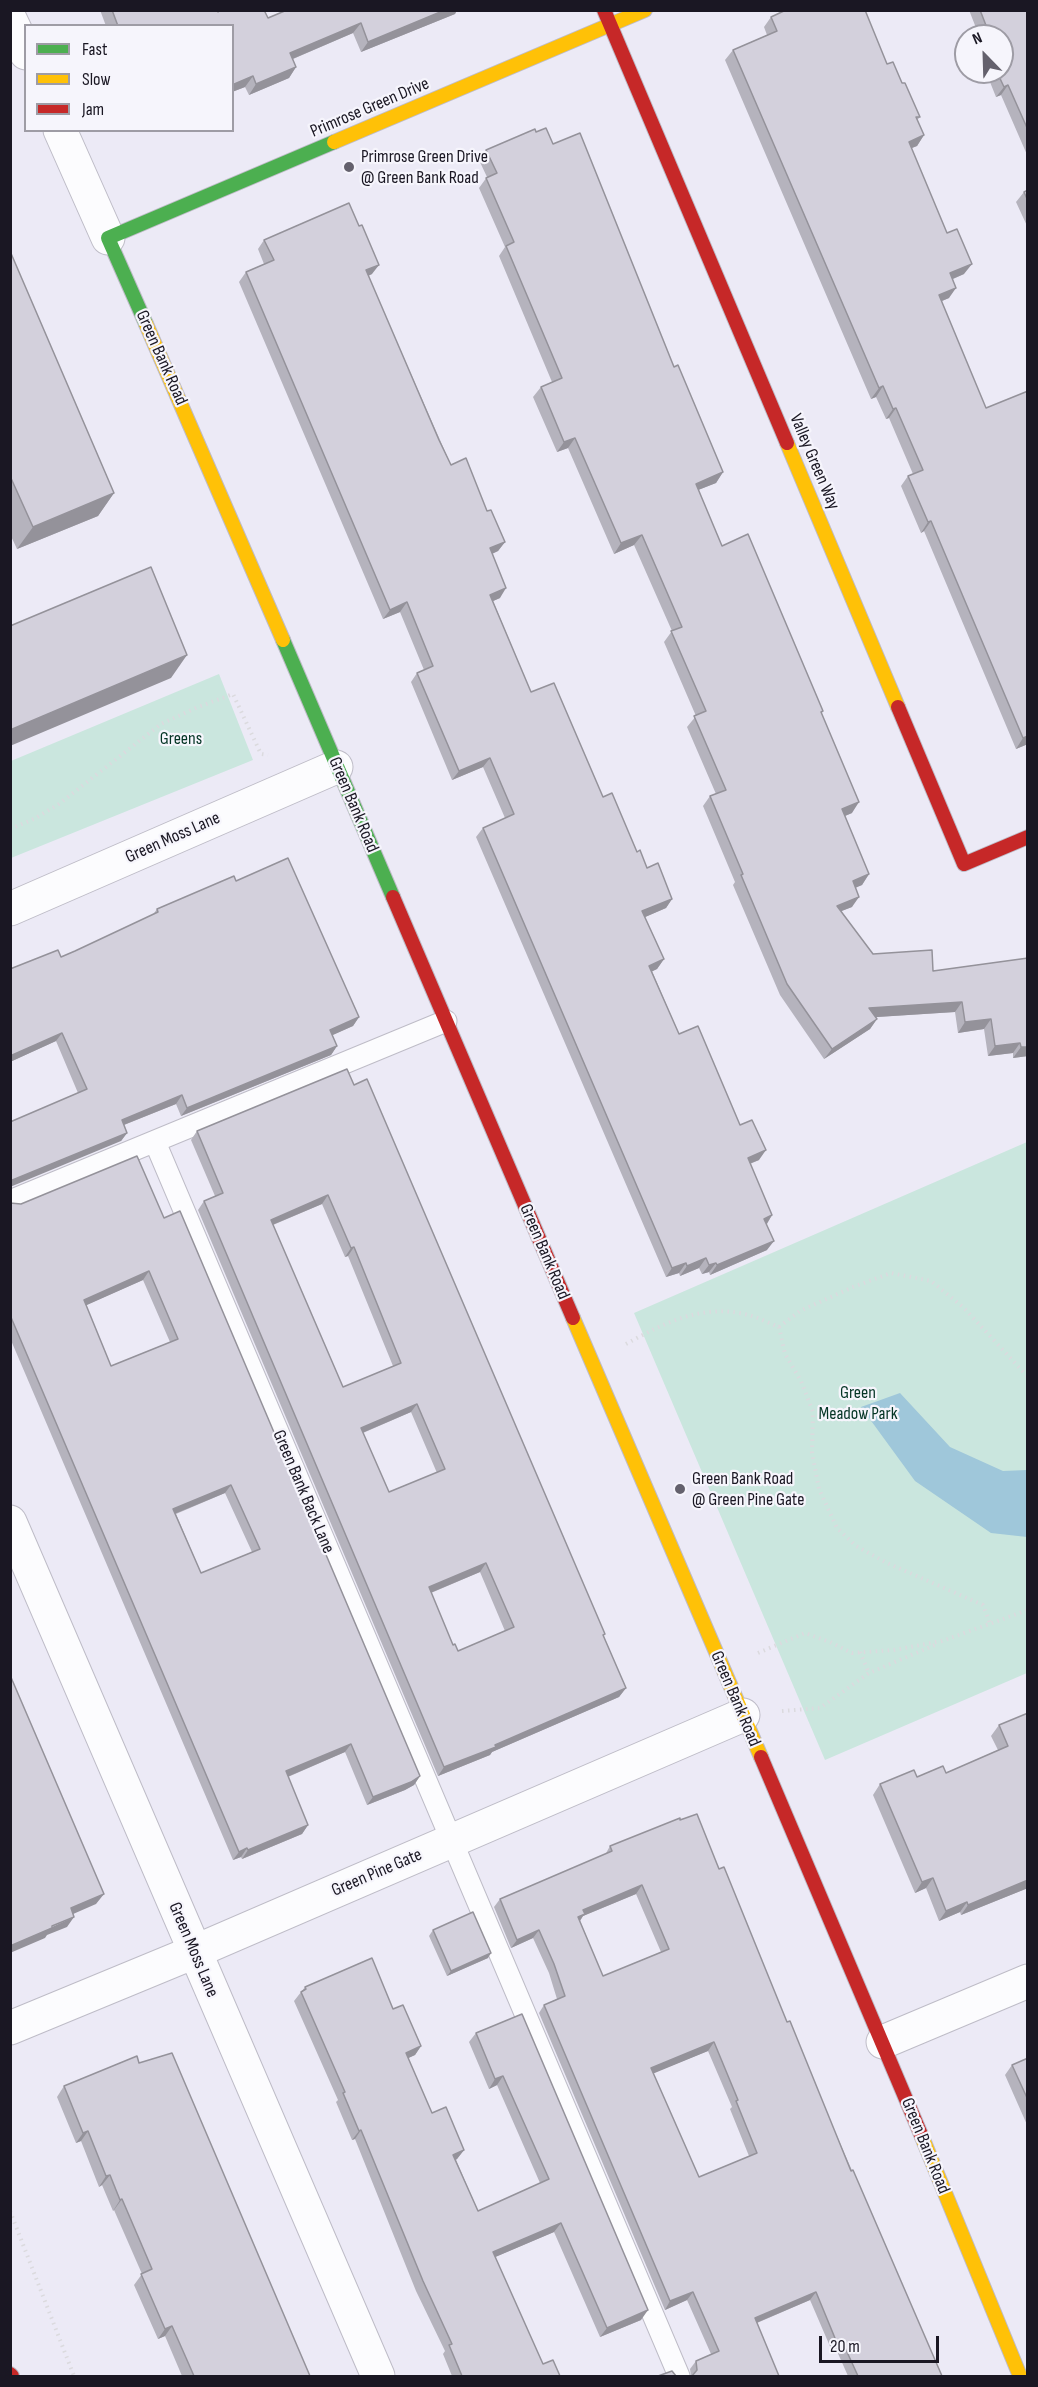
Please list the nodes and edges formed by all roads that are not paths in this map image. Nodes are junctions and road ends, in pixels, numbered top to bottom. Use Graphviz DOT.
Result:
graph roads {
  1 [pos="604,10"];
  2 [pos="645,10"];
  3 [pos="10,19"];
  4 [pos="610,25"];
  5 [pos="24,49"];
  6 [pos="61,132"];
  7 [pos="108,238"];
  8 [pos="336,767"];
  9 [pos="1028,837"];
  10 [pos="10,909"];
  11 [pos="446,1021"];
  12 [pos="155,1142"];
  13 [pos="10,1202"];
  14 [pos="10,1522"];
  15 [pos="743,1715"];
  16 [pos="452,1842"];
  17 [pos="194,1952"];
  18 [pos="1028,1981"];
  19 [pos="10,2028"];
  20 [pos="883,2042"];
  21 [pos="378,2376"];
  22 [pos="679,2376"];
  23 [pos="1020,2376"];
  1 -- 4 [label="street, Valley Green Way"];
  2 -- 4 [label="street, Primrose Green Drive"];
  3 -- 5 [label="street"];
  4 -- 7 [label="street, Primrose Green Drive"];
  4 -- 9 [label="street, Valley Green Way"];
  6 -- 7 [label="street, Green Bank Road"];
  7 -- 8 [label="street, Green Bank Road"];
  8 -- 10 [label="street, Green Moss Lane"];
  8 -- 11 [label="street, Green Bank Road"];
  11 -- 12 [label="lane"];
  11 -- 15 [label="street, Green Bank Road"];
  12 -- 13 [label="lane"];
  12 -- 16 [label="lane, Green Bank Back Lane"];
  14 -- 17 [label="street, Green Moss Lane"];
  15 -- 16 [label="street, Green Pine Gate"];
  15 -- 20 [label="street, Green Bank Road"];
  16 -- 17 [label="street, Green Pine Gate"];
  16 -- 22 [label="lane, Green Bank Back Lane"];
  17 -- 19 [label="street, Green Pine Gate"];
  17 -- 21 [label="street, Green Moss Lane"];
  18 -- 20 [label="street"];
  20 -- 23 [label="street, Green Bank Road"];
}
